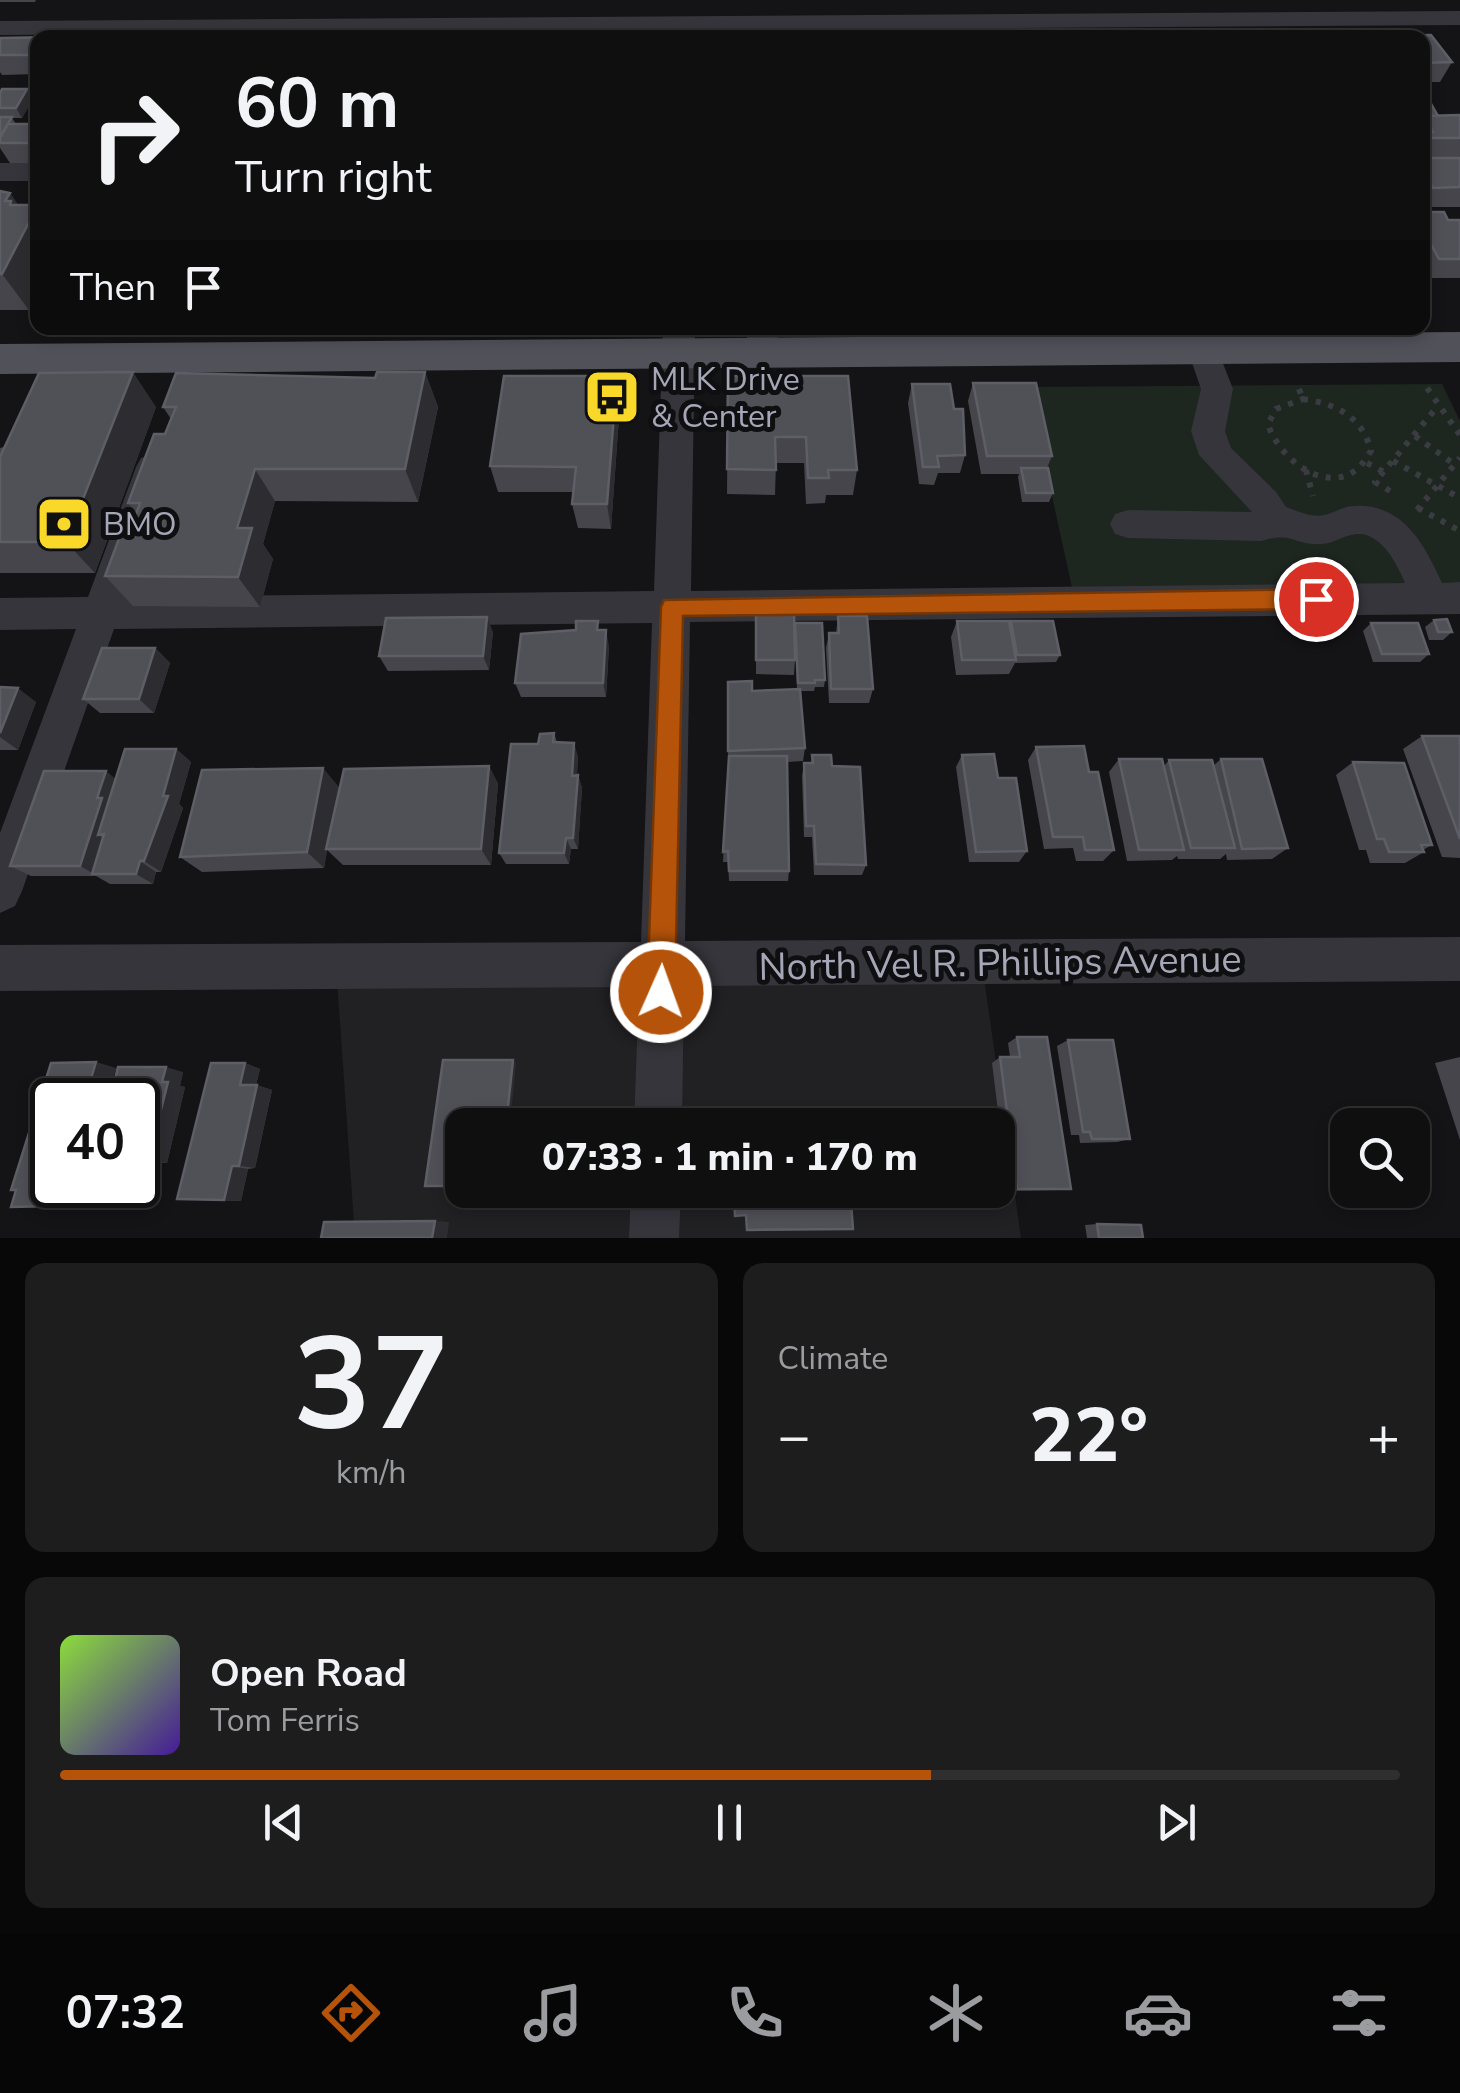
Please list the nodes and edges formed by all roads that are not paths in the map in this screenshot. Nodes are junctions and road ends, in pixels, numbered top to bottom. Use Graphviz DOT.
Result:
graph roads {
  1 [pos="1446,19"];
  2 [pos="496,21"];
  3 [pos="686,21"];
  4 [pos="0,28"];
  5 [pos="0,172"];
  6 [pos="30,172"];
  7 [pos="679,341"];
  8 [pos="762,341"];
  9 [pos="875,341"];
  10 [pos="1460,348"];
  11 [pos="1204,351"];
  12 [pos="194,357"];
  13 [pos="0,358"];
  14 [pos="180,396"];
  15 [pos="166,432"];
  16 [pos="1274,518"];
  17 [pos="1128,524"];
  18 [pos="1445,598"];
  19 [pos="672,607"];
  20 [pos="99,612"];
  21 [pos="0,614"];
  22 [pos="0,891"];
  23 [pos="1460,959"];
  24 [pos="662,966"];
  25 [pos="0,968"];
  26 [pos="658,1108"];
  27 [pos="655,1208"];
  28 [pos="654,1238"];
  1 -- 3 [label="street"];
  2 -- 3 [label="street"];
  2 -- 4 [label="street"];
  5 -- 6 [label="street"];
  7 -- 8 [label="main road"];
  7 -- 12 [label="main road"];
  7 -- 19 [label="street"];
  8 -- 9 [label="main road"];
  9 -- 11 [label="main road"];
  10 -- 11 [label="main road"];
  11 -- 16 [label="street"];
  12 -- 13 [label="main road"];
  12 -- 14 [label="street"];
  15 -- 20 [label="street"];
  16 -- 17 [label="street"];
  16 -- 18 [label="street"];
  18 -- 19 [label="street"];
  19 -- 20 [label="street"];
  19 -- 24 [label="street"];
  20 -- 21 [label="street"];
  20 -- 22 [label="street"];
  23 -- 24 [label="street, North Vel R. Phillips Avenue"];
  24 -- 25 [label="street, North Vel R. Phillips Avenue"];
  24 -- 26 [label="street"];
  27 -- 28 [label="street"];
}
